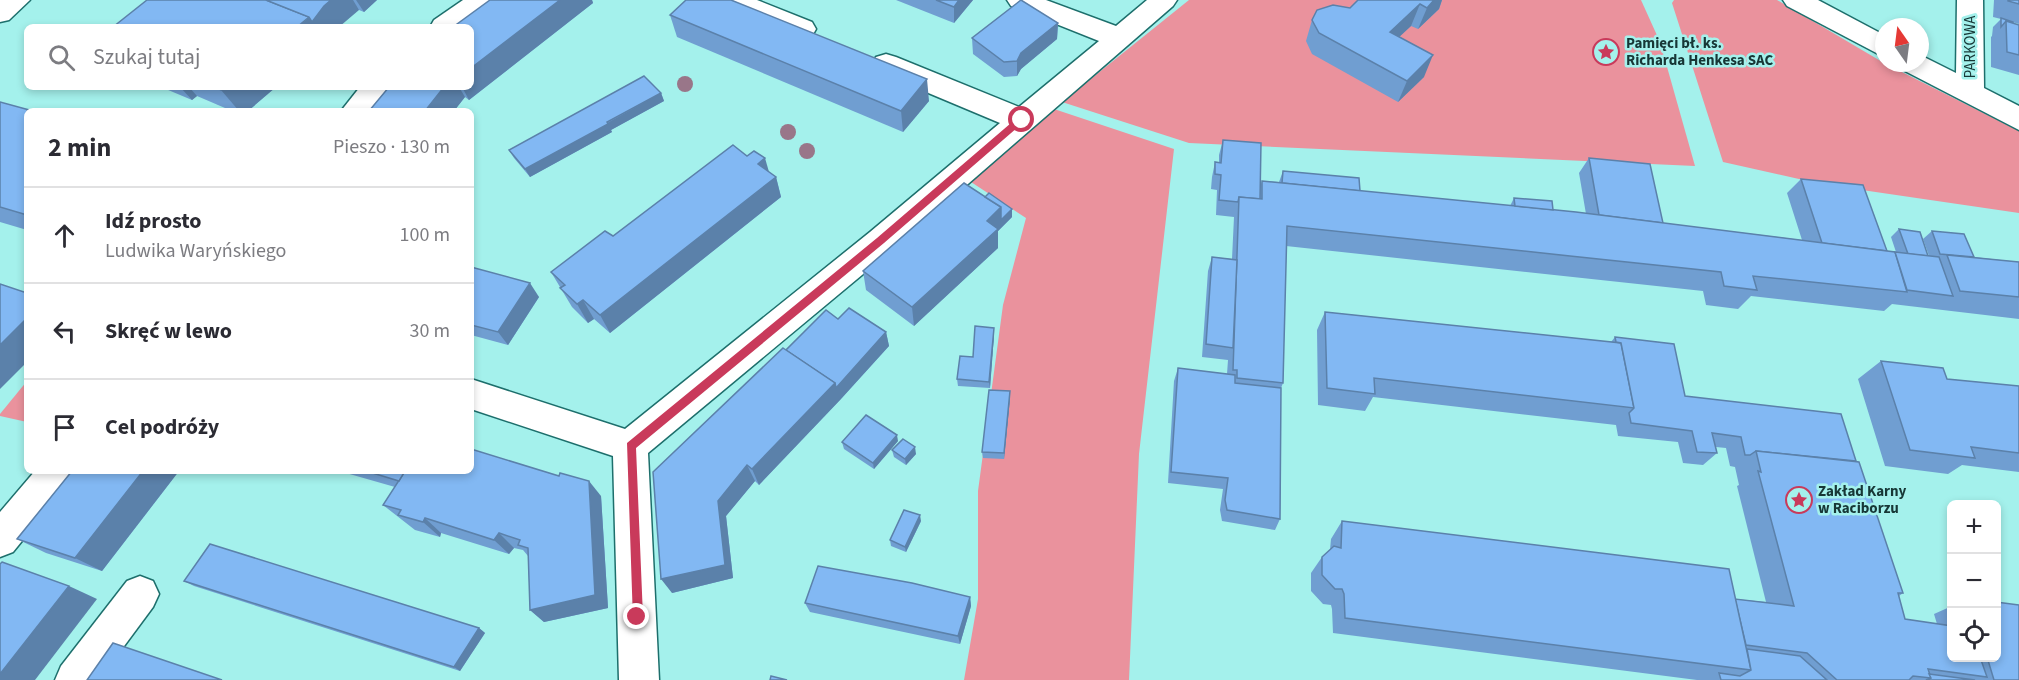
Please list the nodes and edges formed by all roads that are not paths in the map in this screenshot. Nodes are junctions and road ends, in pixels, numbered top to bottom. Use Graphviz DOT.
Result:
graph roads {
  1 [pos="17,0"];
  2 [pos="481,0"];
  3 [pos="732,0"];
  4 [pos="1020,0"];
  5 [pos="1164,0"];
  6 [pos="1796,0"];
  7 [pos="1970,0"];
  8 [pos="0,13"];
  9 [pos="448,24"];
  10 [pos="1119,38"];
  11 [pos="828,40"];
  12 [pos="1875,42"];
  13 [pos="860,53"];
  14 [pos="1929,71"];
  15 [pos="373,90"];
  16 [pos="1970,93"];
  17 [pos="358,108"];
  18 [pos="2019,118"];
  19 [pos="1022,120"];
  20 [pos="474,395"];
  21 [pos="630,446"];
  22 [pos="55,474"];
  23 [pos="0,540"];
  24 [pos="140,594"];
  25 [pos="75,680"];
  26 [pos="639,680"];
  1 -- 8 [label="street"];
  2 -- 9 [label="street"];
  3 -- 11 [label="street"];
  4 -- 10 [label="street"];
  5 -- 10 [label="street"];
  6 -- 12 [label="street"];
  7 -- 16 [label="street, PARKOWA"];
  10 -- 19 [label="street"];
  13 -- 19 [label="street"];
  14 -- 16 [label="street"];
  15 -- 17 [label="street"];
  16 -- 18 [label="street"];
  19 -- 21 [label="street"];
  20 -- 21 [label="street"];
  21 -- 26 [label="street"];
  22 -- 23 [label="street"];
  24 -- 25 [label="street"];
}
